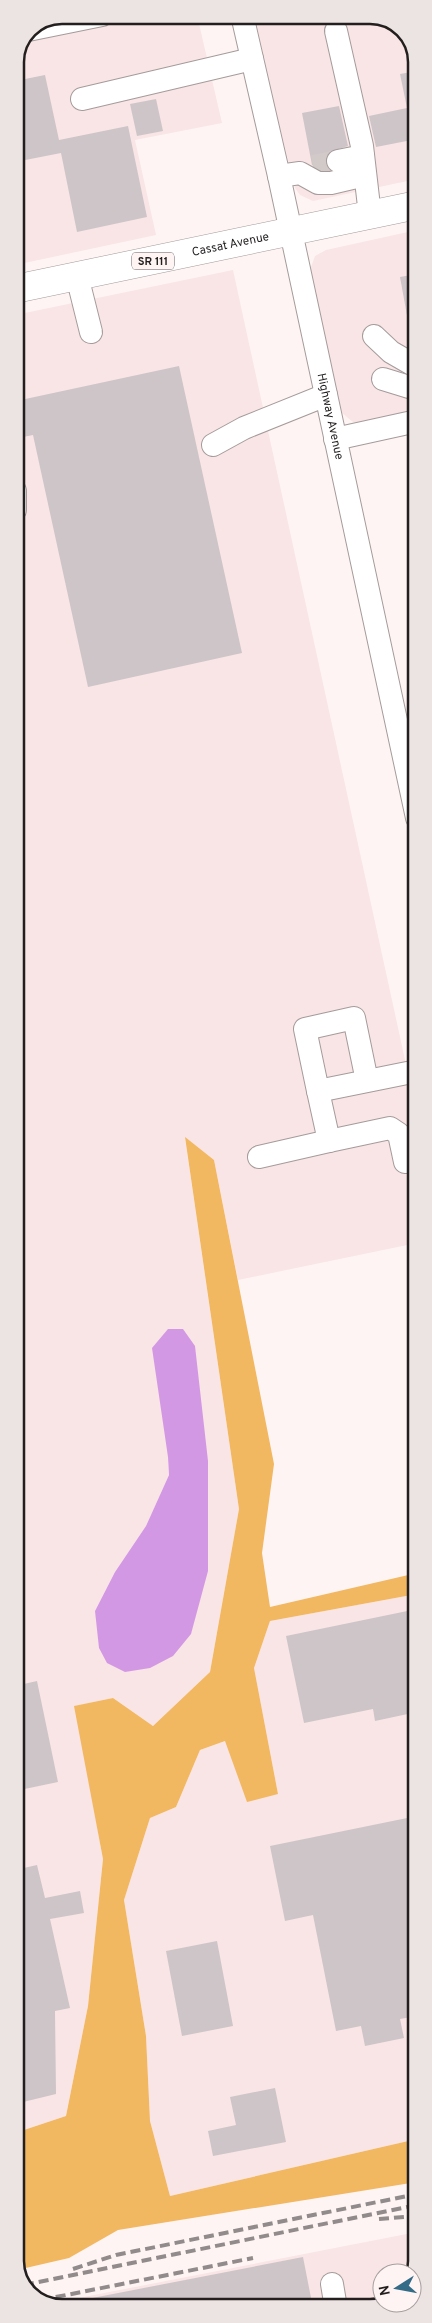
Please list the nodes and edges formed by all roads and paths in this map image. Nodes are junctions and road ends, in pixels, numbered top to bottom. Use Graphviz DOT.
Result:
graph roads {
  1 [pos="244,24"];
  2 [pos="336,31"];
  3 [pos="252,59"];
  4 [pos="82,100"];
  5 [pos="338,161"];
  6 [pos="364,165"];
  7 [pos="297,172"];
  8 [pos="408,209"];
  9 [pos="370,215"];
  10 [pos="291,232"];
  11 [pos="77,276"];
  12 [pos="24,287"];
  13 [pos="90,332"];
  14 [pos="374,336"];
  15 [pos="408,362"];
  16 [pos="383,379"];
  17 [pos="408,387"];
  18 [pos="326,395"];
  19 [pos="408,423"];
  20 [pos="335,439"];
  21 [pos="213,445"];
  22 [pos="408,776"];
  23 [pos="408,1073"];
  24 [pos="367,1081"];
  25 [pos="318,1091"];
  26 [pos="328,1141"];
  27 [pos="259,1157"];
  28 [pos="405,1162"];
  29 [pos="332,2284"];
  30 [pos="334,2299"];
  1 -- 3 [label="street, Highway Avenue"];
  2 -- 6 [label="street"];
  3 -- 4 [label="street"];
  3 -- 7 [label="street, Highway Avenue"];
  5 -- 6 [label="street"];
  6 -- 7 [label="street"];
  6 -- 9 [label="street"];
  7 -- 10 [label="street, Highway Avenue"];
  8 -- 9 [label="main road, Cassat Avenue / SR 111"];
  9 -- 10 [label="main road, Cassat Avenue / SR 111"];
  10 -- 11 [label="main road, Cassat Avenue / SR 111"];
  10 -- 18 [label="street, Highway Avenue"];
  11 -- 12 [label="main road, Cassat Avenue / SR 111"];
  11 -- 13 [label="street"];
  14 -- 15 [label="street"];
  16 -- 17 [label="street"];
  18 -- 20 [label="street, Highway Avenue"];
  18 -- 21 [label="street"];
  19 -- 20 [label="street"];
  20 -- 22 [label="street, Highway Avenue"];
  23 -- 24 [label="street"];
  24 -- 25 [label="street"];
  24 -- 25 [label="street"];
  25 -- 26 [label="street"];
  26 -- 27 [label="street"];
  26 -- 28 [label="street"];
  29 -- 30 [label="street"];
}
